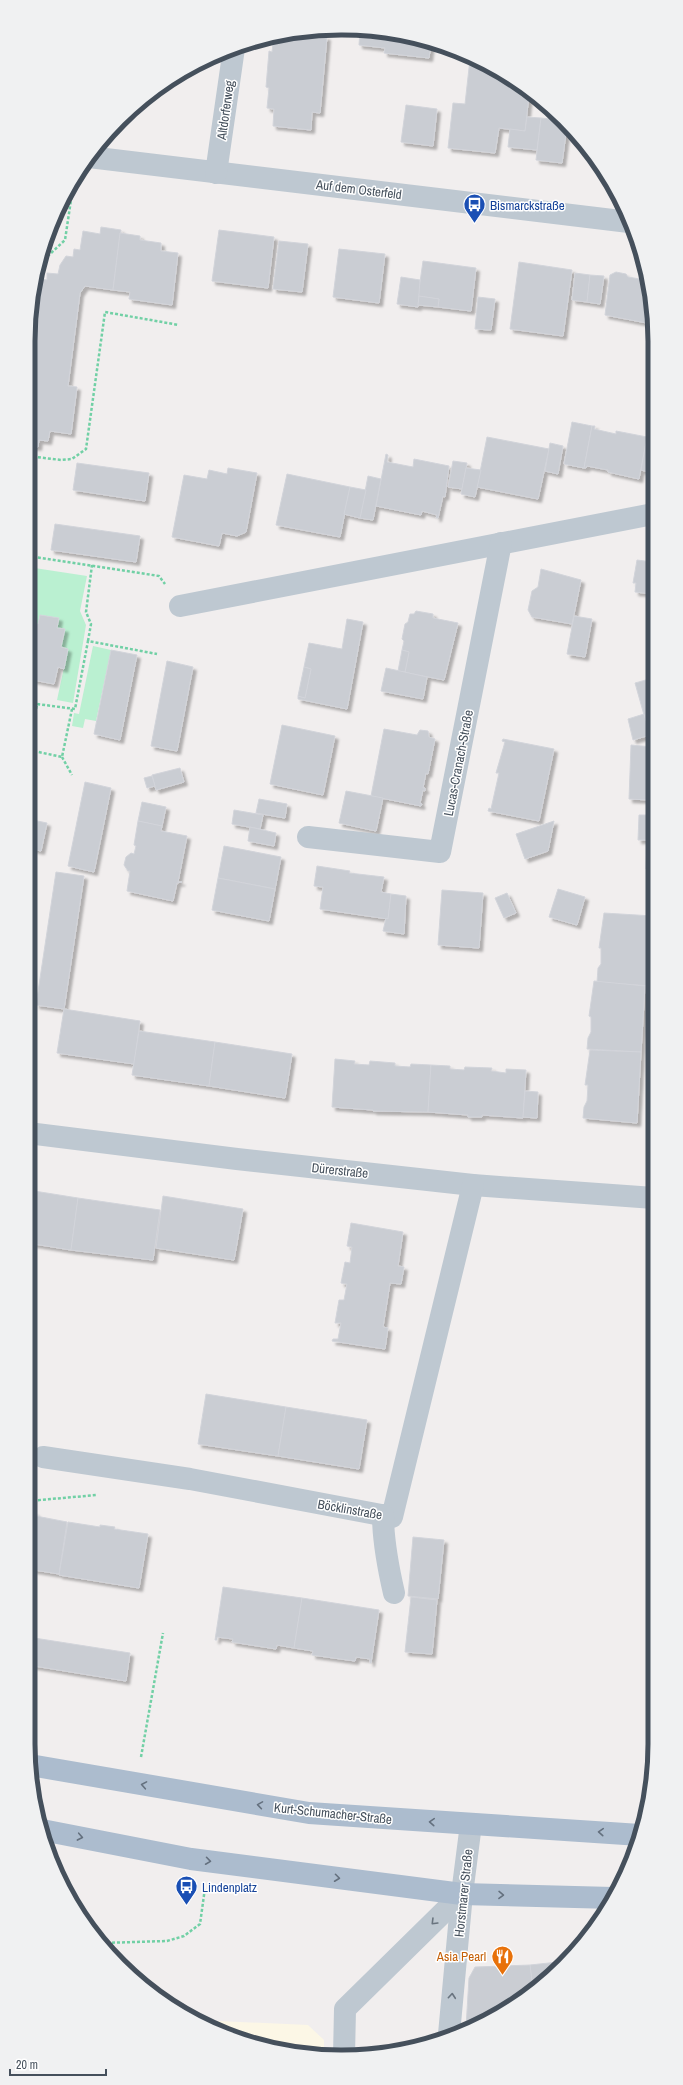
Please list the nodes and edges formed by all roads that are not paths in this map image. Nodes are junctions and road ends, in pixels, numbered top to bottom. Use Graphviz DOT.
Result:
graph roads {
  1 [pos="233,55"];
  2 [pos="96,158"];
  3 [pos="216,173"];
  4 [pos="624,221"];
  5 [pos="648,515"];
  6 [pos="502,543"];
  7 [pos="180,606"];
  8 [pos="308,837"];
  9 [pos="35,1133"];
  10 [pos="473,1185"];
  11 [pos="648,1198"];
  12 [pos="43,1457"];
  13 [pos="384,1516"];
  14 [pos="394,1593"];
  15 [pos="36,1766"];
  16 [pos="471,1824"];
  17 [pos="48,1831"];
  18 [pos="634,1835"];
  19 [pos="462,1894"];
  20 [pos="606,1898"];
  21 [pos="449,2031"];
  22 [pos="344,2050"];
  1 -- 3 [label="street, Altdorferweg"];
  2 -- 3 [label="street, Auf dem Osterfeld"];
  3 -- 4 [label="street, Auf dem Osterfeld"];
  5 -- 6 [label="street"];
  6 -- 7 [label="street"];
  6 -- 8 [label="street, Lucas-Cranach-Straße"];
  9 -- 10 [label="street, Dürerstraße"];
  10 -- 11 [label="street, Dürerstraße"];
  10 -- 13 [label="street, Böcklinstraße"];
  12 -- 13 [label="street, Böcklinstraße"];
  13 -- 14 [label="street"];
  16 -- 15 [label="main road, Kurt-Schumacher-Straße, one-way"];
  18 -- 16 [label="main road, Kurt-Schumacher-Straße, one-way"];
  16 -- 19 [label="street, Horstmarer Straße"];
  17 -- 19 [label="main road, one-way"];
  19 -- 20 [label="main road, one-way"];
  21 -- 19 [label="street, Horstmarer Straße, one-way"];
  19 -- 22 [label="street, one-way"];
}
